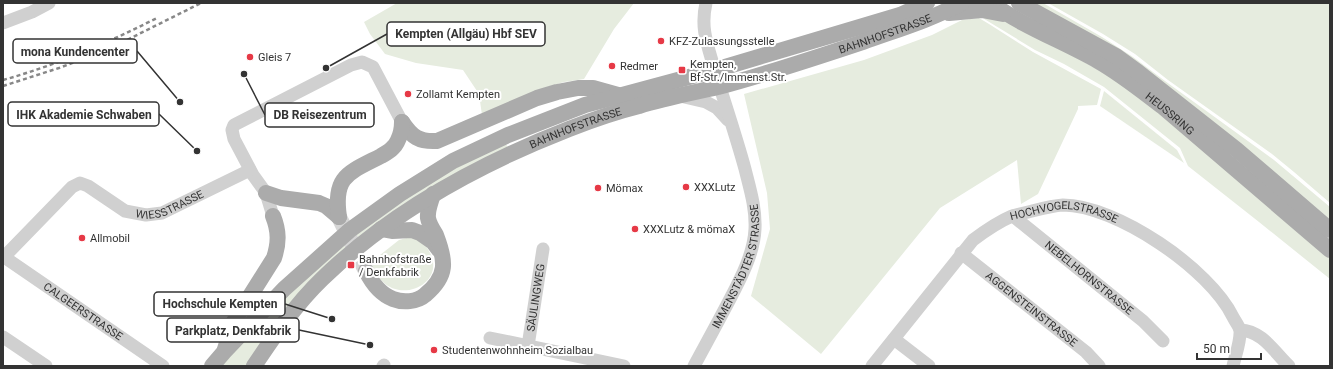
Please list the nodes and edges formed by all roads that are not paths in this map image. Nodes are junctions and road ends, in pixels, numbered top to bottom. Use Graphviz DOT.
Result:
graph roads {
  1 [pos="49,3"];
  2 [pos="706,3"];
  3 [pos="962,3"];
  4 [pos="991,3"];
  5 [pos="1018,3"];
  6 [pos="932,9"];
  7 [pos="1008,15"];
  8 [pos="3,23"];
  9 [pos="715,70"];
  10 [pos="720,86"];
  11 [pos="619,95"];
  12 [pos="680,96"];
  13 [pos="402,122"];
  14 [pos="732,125"];
  15 [pos="250,170"];
  16 [pos="266,193"];
  17 [pos="433,194"];
  18 [pos="274,216"];
  19 [pos="1013,216"];
  20 [pos="381,229"];
  21 [pos="1330,230"];
  22 [pos="543,249"];
  23 [pos="1330,250"];
  24 [pos="443,254"];
  25 [pos="961,254"];
  26 [pos="4,257"];
  27 [pos="366,271"];
  28 [pos="1240,330"];
  29 [pos="3,338"];
  30 [pos="490,338"];
  31 [pos="894,339"];
  32 [pos="1163,341"];
  33 [pos="528,346"];
  34 [pos="224,352"];
  35 [pos="46,366"];
  36 [pos="163,366"];
  37 [pos="212,366"];
  38 [pos="254,366"];
  39 [pos="624,366"];
  40 [pos="694,366"];
  41 [pos="872,366"];
  42 [pos="929,366"];
  43 [pos="1099,366"];
  44 [pos="1232,366"];
  45 [pos="1289,366"];
  1 -- 8 [label="street"];
  2 -- 9 [label="street"];
  3 -- 6 [label="main road, BAHNHOFSTRASSE"];
  4 -- 7 [label="main road, HEUSSRING"];
  5 -- 21 [label="main road, HEUSSRING"];
  6 -- 7 [label="main road"];
  6 -- 9 [label="main road, BAHNHOFSTRASSE"];
  6 -- 10 [label="main road, BAHNHOFSTRASSE"];
  7 -- 23 [label="main road, HEUSSRING"];
  9 -- 10 [label="street, IMMENSTÄDTER STRASSE"];
  9 -- 11 [label="main road, BAHNHOFSTRASSE"];
  10 -- 12 [label="main road, BAHNHOFSTRASSE"];
  10 -- 14 [label="street, IMMENSTÄDTER STRASSE"];
  11 -- 13 [label="main road"];
  11 -- 34 [label="main road, BAHNHOFSTRASSE"];
  12 -- 14 [label="street"];
  12 -- 17 [label="main road, BAHNHOFSTRASSE"];
  13 -- 15 [label="street"];
  13 -- 16 [label="main road"];
  14 -- 40 [label="street, IMMENSTÄDTER STRASSE"];
  15 -- 16 [label="street"];
  15 -- 26 [label="street, WIESSTRASSE"];
  16 -- 18 [label="street"];
  17 -- 20 [label="main road, BAHNHOFSTRASSE"];
  17 -- 24 [label="main road"];
  18 -- 34 [label="main road"];
  19 -- 25 [label="street, HOCHVOGELSTRASSE"];
  19 -- 28 [label="street, HOCHVOGELSTRASSE"];
  19 -- 32 [label="street, NEBELHORNSTRASSE"];
  20 -- 24 [label="main road"];
  20 -- 38 [label="main road, BAHNHOFSTRASSE"];
  22 -- 33 [label="street, SÄULINGWEG"];
  24 -- 27 [label="main road"];
  25 -- 31 [label="street, HOCHVOGELSTRASSE"];
  25 -- 43 [label="street, AGGENSTEINSTRASSE"];
  26 -- 36 [label="street, CALGEERSTRASSE"];
  28 -- 44 [label="street"];
  28 -- 45 [label="street"];
  29 -- 35 [label="street"];
  30 -- 33 [label="street"];
  31 -- 41 [label="street, HOCHVOGELSTRASSE"];
  31 -- 42 [label="street"];
  33 -- 39 [label="street"];
  34 -- 37 [label="main road, BAHNHOFSTRASSE"];
}
